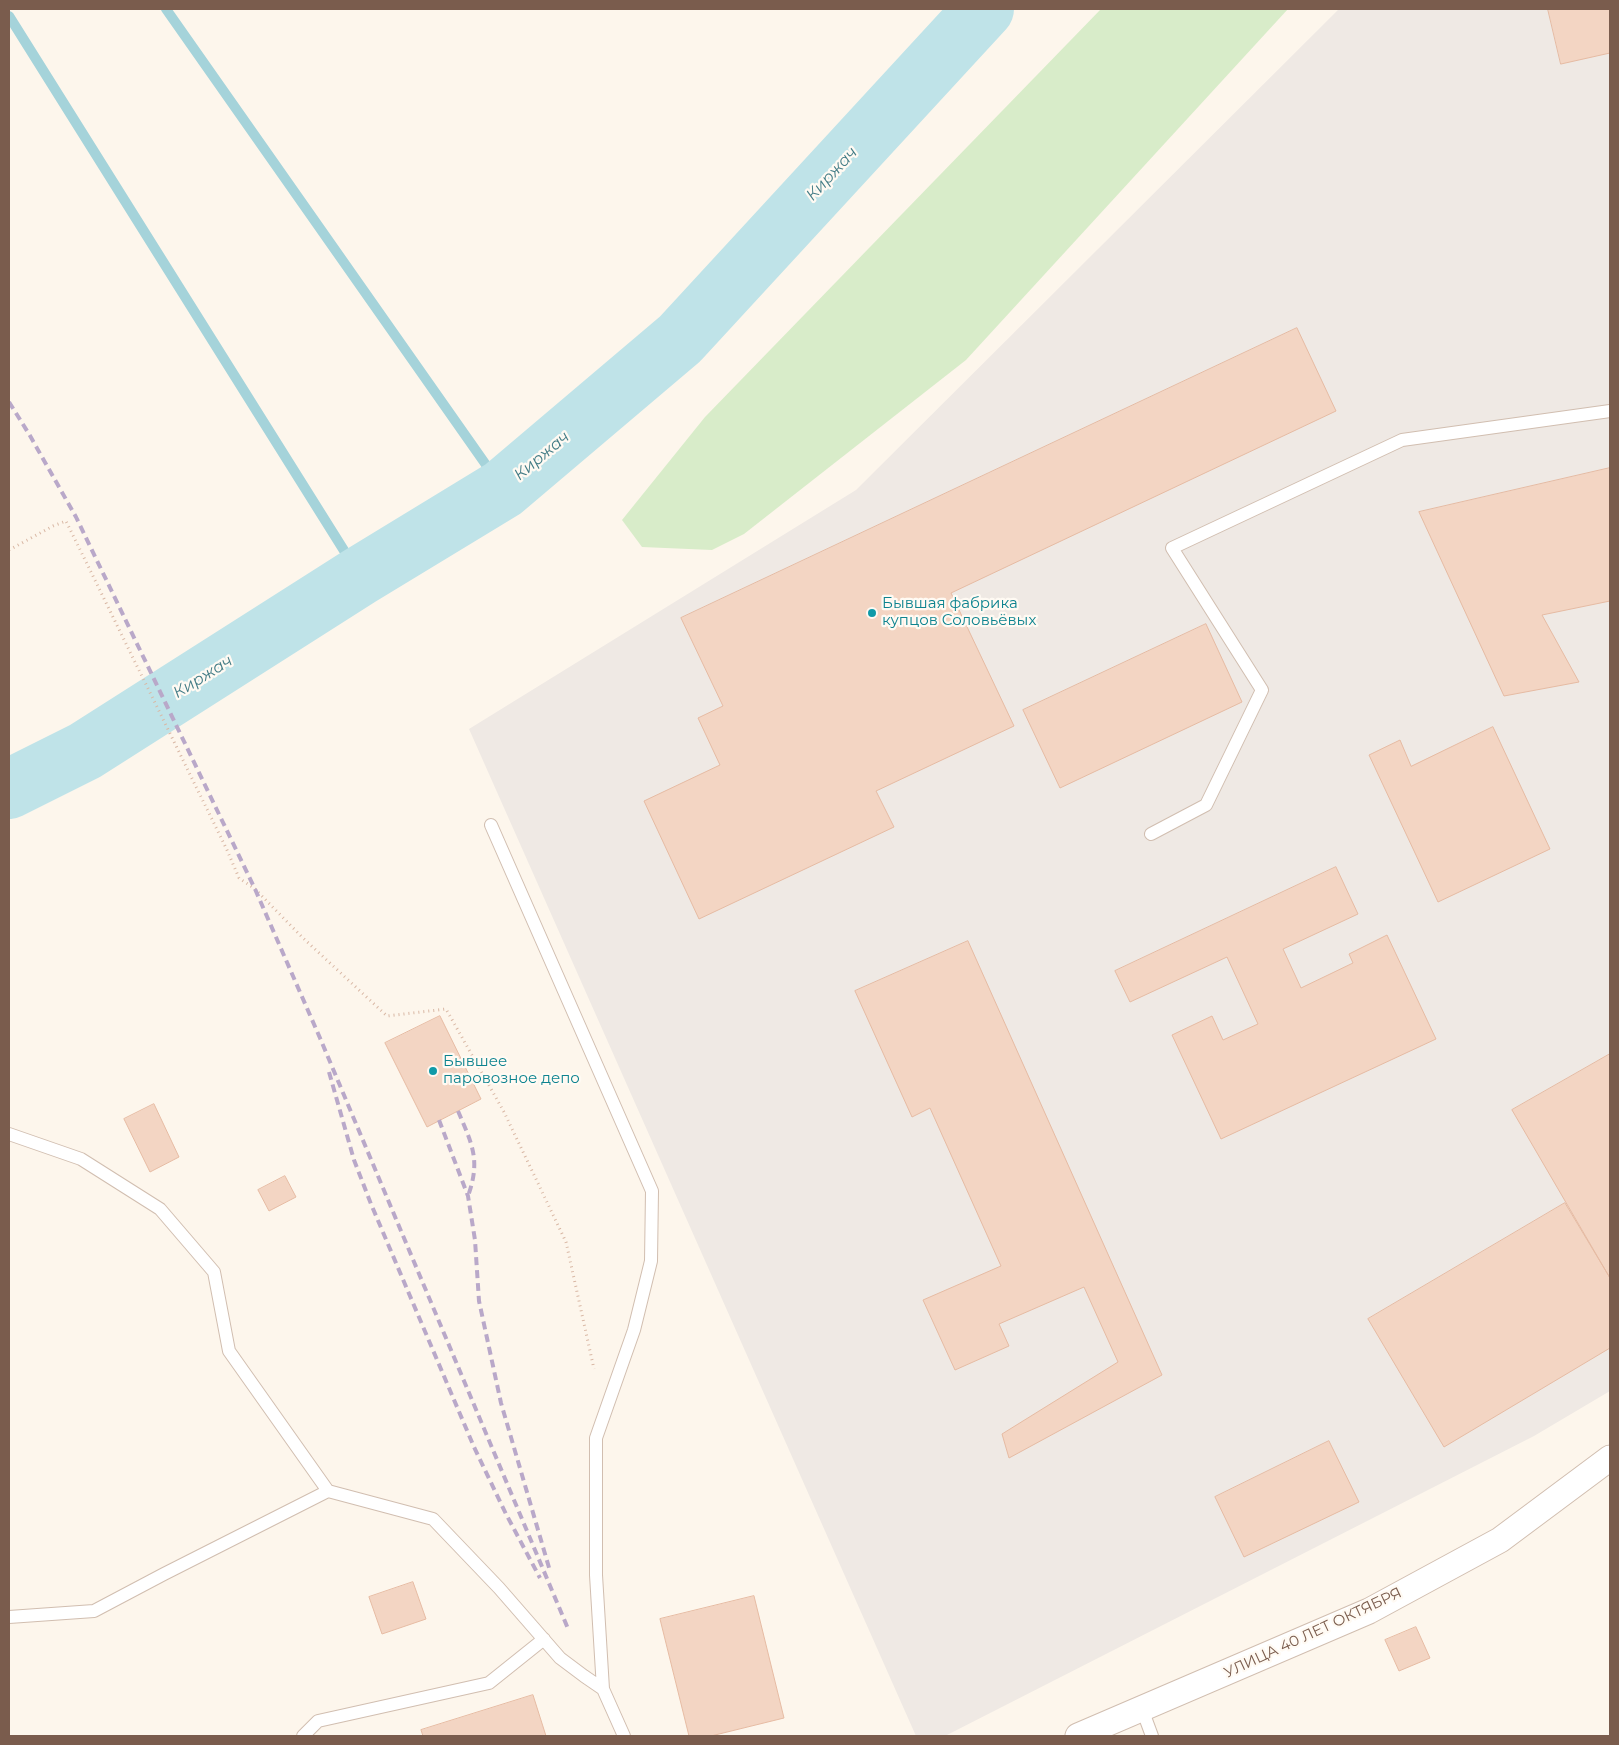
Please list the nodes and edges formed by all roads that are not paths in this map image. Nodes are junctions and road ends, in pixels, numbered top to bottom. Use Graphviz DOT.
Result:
graph roads {
  1 [pos="1610,411"];
  2 [pos="491,825"];
  3 [pos="1151,834"];
  4 [pos="9,1134"];
  5 [pos="1610,1458"];
  6 [pos="328,1491"];
  7 [pos="9,1617"];
  8 [pos="544,1639"];
  9 [pos="603,1688"];
  10 [pos="1142,1709"];
  11 [pos="303,1736"];
  12 [pos="624,1736"];
  13 [pos="1078,1736"];
  14 [pos="1152,1736"];
  1 -- 3 [label="lane"];
  2 -- 9 [label="lane"];
  4 -- 6 [label="lane"];
  5 -- 10 [label="street, УЛИЦА 40 ЛЕТ ОКТЯБРЯ"];
  6 -- 7 [label="lane"];
  6 -- 8 [label="lane"];
  8 -- 9 [label="lane"];
  8 -- 11 [label="lane"];
  9 -- 12 [label="lane"];
  10 -- 13 [label="street, УЛИЦА 40 ЛЕТ ОКТЯБРЯ"];
  10 -- 14 [label="lane"];
}
